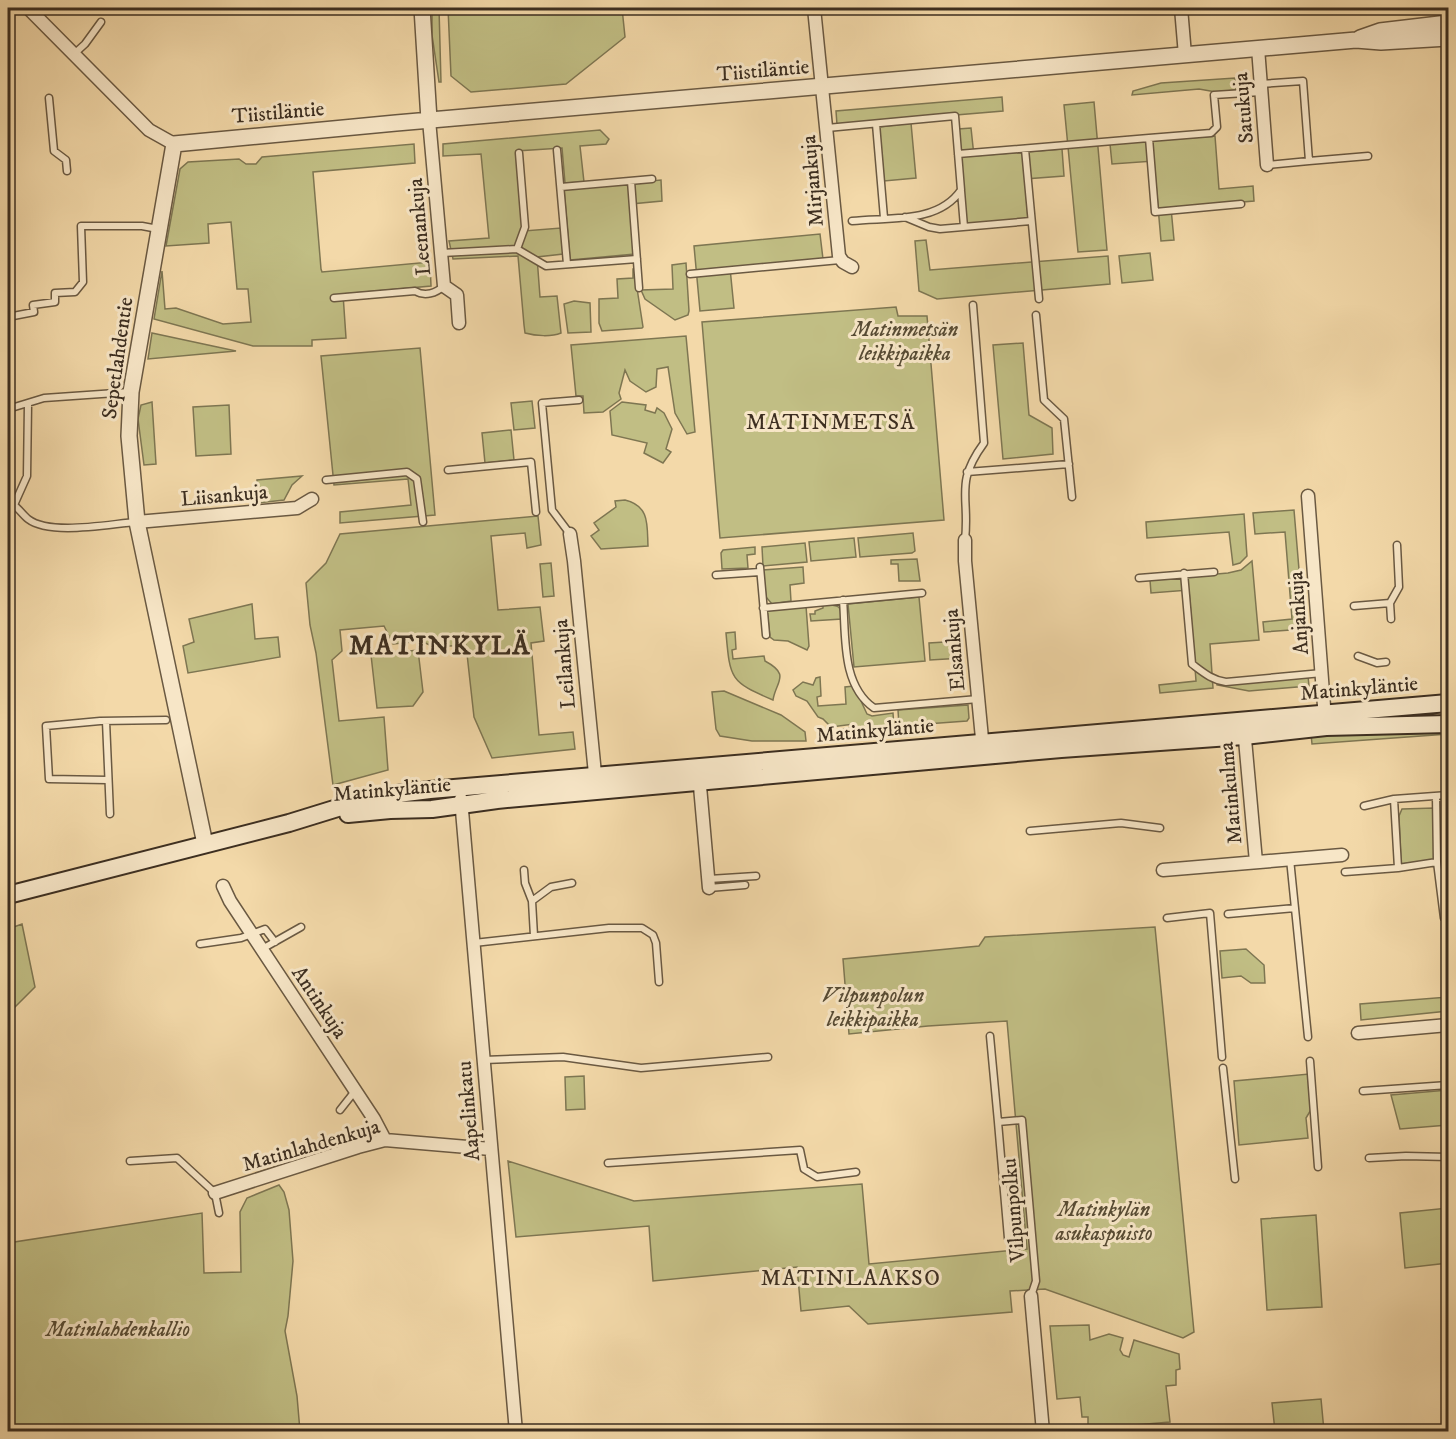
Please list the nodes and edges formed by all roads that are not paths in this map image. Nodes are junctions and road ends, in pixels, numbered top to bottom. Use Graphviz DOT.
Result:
graph roads {
  1 [pos="28,8"];
  2 [pos="422,8"];
  3 [pos="814,8"];
  4 [pos="1181,8"];
  5 [pos="101,22"];
  6 [pos="1449,23"];
  7 [pos="1449,38"];
  8 [pos="1356,40"];
  9 [pos="1258,48"];
  10 [pos="74,54"];
  11 [pos="1185,55"];
  12 [pos="823,86"];
  13 [pos="1261,88"];
  14 [pos="49,98"];
  15 [pos="429,120"];
  16 [pos="876,124"];
  17 [pos="827,128"];
  18 [pos="1149,138"];
  19 [pos="174,144"];
  20 [pos="1025,149"];
  21 [pos="557,150"];
  22 [pos="519,153"];
  23 [pos="958,154"];
  24 [pos="1368,156"];
  25 [pos="1309,161"];
  26 [pos="1267,165"];
  27 [pos="67,171"];
  28 [pos="652,179"];
  29 [pos="631,181"];
  30 [pos="561,187"];
  31 [pos="961,190"];
  32 [pos="1241,204"];
  33 [pos="905,217"];
  34 [pos="884,218"];
  35 [pos="852,221"];
  36 [pos="1031,221"];
  37 [pos="964,227"];
  38 [pos="158,229"];
  39 [pos="517,249"];
  40 [pos="441,253"];
  41 [pos="637,259"];
  42 [pos="840,260"];
  43 [pos="567,264"];
  44 [pos="852,267"];
  45 [pos="690,274"];
  46 [pos="444,286"];
  47 [pos="639,288"];
  48 [pos="334,298"];
  49 [pos="1039,299"];
  50 [pos="973,305"];
  51 [pos="1036,315"];
  52 [pos="8,317"];
  53 [pos="459,323"];
  54 [pos="130,392"];
  55 [pos="579,400"];
  56 [pos="28,404"];
  57 [pos="8,409"];
  58 [pos="1069,464"];
  59 [pos="448,470"];
  60 [pos="967,472"];
  61 [pos="326,480"];
  62 [pos="1308,496"];
  63 [pos="1072,497"];
  64 [pos="312,499"];
  65 [pos="8,500"];
  66 [pos="14,505"];
  67 [pos="536,512"];
  68 [pos="138,522"];
  69 [pos="423,522"];
  70 [pos="570,534"];
  71 [pos="965,540"];
  72 [pos="1397,545"];
  73 [pos="1214,572"];
  74 [pos="1184,573"];
  75 [pos="716,575"];
  76 [pos="1139,578"];
  77 [pos="922,593"];
  78 [pos="843,600"];
  79 [pos="1390,603"];
  80 [pos="1354,606"];
  81 [pos="763,608"];
  82 [pos="1391,620"];
  83 [pos="766,635"];
  84 [pos="1358,656"];
  85 [pos="1386,662"];
  86 [pos="1322,673"];
  87 [pos="979,699"];
  88 [pos="1449,703"];
  89 [pos="166,720"];
  90 [pos="1326,720"];
  91 [pos="106,721"];
  92 [pos="1449,724"];
  93 [pos="1244,729"];
  94 [pos="983,749"];
  95 [pos="699,775"];
  96 [pos="107,780"];
  97 [pos="595,784"];
  98 [pos="460,788"];
  99 [pos="1449,795"];
  100 [pos="1436,796"];
  101 [pos="1394,799"];
  102 [pos="461,806"];
  103 [pos="1364,806"];
  104 [pos="110,814"];
  105 [pos="308,818"];
  106 [pos="1160,828"];
  107 [pos="1030,831"];
  108 [pos="205,844"];
  109 [pos="1342,855"];
  110 [pos="1290,859"];
  111 [pos="1256,862"];
  112 [pos="1437,862"];
  113 [pos="1398,868"];
  114 [pos="524,870"];
  115 [pos="1163,870"];
  116 [pos="1345,872"];
  117 [pos="756,876"];
  118 [pos="712,882"];
  119 [pos="572,883"];
  120 [pos="745,885"];
  121 [pos="223,886"];
  122 [pos="8,895"];
  123 [pos="532,901"];
  124 [pos="1295,908"];
  125 [pos="1228,914"];
  126 [pos="1167,918"];
  127 [pos="1444,918"];
  128 [pos="301,927"];
  129 [pos="252,934"];
  130 [pos="534,936"];
  131 [pos="275,942"];
  132 [pos="473,943"];
  133 [pos="200,944"];
  134 [pos="262,950"];
  135 [pos="659,982"];
  136 [pos="1449,1025"];
  137 [pos="1358,1033"];
  138 [pos="990,1036"];
  139 [pos="1308,1037"];
  140 [pos="768,1057"];
  141 [pos="1222,1057"];
  142 [pos="483,1060"];
  143 [pos="1310,1061"];
  144 [pos="1223,1068"];
  145 [pos="1449,1085"];
  146 [pos="356,1090"];
  147 [pos="1363,1091"];
  148 [pos="340,1110"];
  149 [pos="998,1122"];
  150 [pos="386,1140"];
  151 [pos="491,1149"];
  152 [pos="1449,1157"];
  153 [pos="1369,1158"];
  154 [pos="130,1161"];
  155 [pos="608,1162"];
  156 [pos="1318,1167"];
  157 [pos="856,1172"];
  158 [pos="1234,1179"];
  159 [pos="215,1193"];
  160 [pos="219,1213"];
  161 [pos="1008,1238"];
  162 [pos="1031,1296"];
  163 [pos="516,1431"];
  164 [pos="1043,1431"];
  1 -- 10 [label="street"];
  2 -- 15 [label="street"];
  3 -- 12 [label="street, Mirjankuja"];
  4 -- 11 [label="street"];
  5 -- 10 [label="lane"];
  6 -- 8 [label="street, Tiistiläntie"];
  7 -- 8 [label="street, Tiistiläntie"];
  8 -- 9 [label="street, Tiistiläntie"];
  9 -- 11 [label="street, Tiistiläntie"];
  9 -- 13 [label="street, Satukuja"];
  10 -- 19 [label="street"];
  11 -- 12 [label="street, Tiistiläntie"];
  12 -- 15 [label="street, Tiistiläntie"];
  12 -- 17 [label="street, Mirjankuja"];
  13 -- 18 [label="lane"];
  13 -- 25 [label="lane"];
  13 -- 26 [label="street, Satukuja"];
  14 -- 27 [label="lane"];
  15 -- 19 [label="street, Tiistiläntie"];
  15 -- 40 [label="street, Leenankuja"];
  16 -- 17 [label="lane"];
  16 -- 23 [label="lane"];
  16 -- 34 [label="lane"];
  17 -- 42 [label="street, Mirjankuja"];
  18 -- 20 [label="lane"];
  18 -- 32 [label="lane"];
  19 -- 38 [label="street, Sepetlahdentie"];
  20 -- 23 [label="lane"];
  20 -- 36 [label="lane"];
  21 -- 30 [label="lane"];
  22 -- 39 [label="lane"];
  23 -- 31 [label="lane"];
  24 -- 25 [label="lane"];
  25 -- 26 [label="lane"];
  28 -- 29 [label="lane"];
  29 -- 30 [label="lane"];
  29 -- 41 [label="lane"];
  30 -- 43 [label="lane"];
  31 -- 33 [label="lane"];
  31 -- 37 [label="lane"];
  33 -- 34 [label="lane"];
  33 -- 37 [label="lane"];
  34 -- 35 [label="lane"];
  36 -- 37 [label="lane"];
  36 -- 49 [label="lane"];
  38 -- 52 [label="lane"];
  38 -- 54 [label="street, Sepetlahdentie"];
  39 -- 40 [label="lane"];
  39 -- 43 [label="lane"];
  40 -- 46 [label="street, Leenankuja"];
  41 -- 43 [label="lane"];
  41 -- 47 [label="lane"];
  42 -- 44 [label="street"];
  42 -- 45 [label="lane"];
  46 -- 48 [label="lane"];
  46 -- 53 [label="street, Leenankuja"];
  50 -- 60 [label="lane"];
  51 -- 58 [label="lane"];
  54 -- 56 [label="lane"];
  54 -- 68 [label="street, Sepetlahdentie"];
  55 -- 70 [label="lane"];
  56 -- 57 [label="lane"];
  56 -- 66 [label="lane"];
  58 -- 60 [label="lane"];
  58 -- 63 [label="lane"];
  59 -- 67 [label="lane"];
  60 -- 71 [label="lane"];
  61 -- 69 [label="lane"];
  62 -- 86 [label="street, Anjankuja"];
  64 -- 68 [label="street, Liisankuja"];
  65 -- 66 [label="lane"];
  66 -- 68 [label="lane"];
  68 -- 108 [label="street, Sepetlahdentie"];
  70 -- 97 [label="street, Leilankuja"];
  71 -- 87 [label="street, Elsankuja"];
  72 -- 79 [label="lane"];
  73 -- 74 [label="lane"];
  74 -- 76 [label="lane"];
  74 -- 86 [label="lane"];
  75 -- 81 [label="lane"];
  77 -- 78 [label="lane"];
  78 -- 81 [label="lane"];
  78 -- 87 [label="lane"];
  79 -- 80 [label="lane"];
  79 -- 82 [label="lane"];
  81 -- 83 [label="lane"];
  84 -- 85 [label="lane"];
  86 -- 90 [label="street, Anjankuja"];
  87 -- 94 [label="street, Elsankuja"];
  88 -- 90 [label="main road, Matinkyläntie"];
  89 -- 91 [label="lane"];
  90 -- 92 [label="main road, Matinkyläntie"];
  90 -- 93 [label="main road, Matinkyläntie"];
  91 -- 96 [label="lane"];
  91 -- 96 [label="lane"];
  93 -- 94 [label="main road, Matinkyläntie"];
  93 -- 111 [label="street, Matinkulma"];
  94 -- 95 [label="main road, Matinkyläntie"];
  95 -- 97 [label="main road, Matinkyläntie"];
  95 -- 118 [label="street"];
  96 -- 104 [label="lane"];
  97 -- 98 [label="main road, Matinkyläntie"];
  97 -- 102 [label="main road, Matinkyläntie"];
  98 -- 102 [label="street, Aapelinkatu"];
  98 -- 105 [label="main road, Matinkyläntie"];
  99 -- 100 [label="lane"];
  100 -- 101 [label="lane"];
  100 -- 112 [label="lane"];
  101 -- 103 [label="lane"];
  101 -- 113 [label="lane"];
  102 -- 105 [label="main road, Matinkyläntie"];
  102 -- 132 [label="street, Aapelinkatu"];
  105 -- 108 [label="main road, Matinkyläntie"];
  106 -- 107 [label="lane"];
  108 -- 122 [label="main road, Matinkyläntie"];
  109 -- 110 [label="street, Matinkulma"];
  110 -- 111 [label="street, Matinkulma"];
  110 -- 124 [label="lane"];
  111 -- 115 [label="street, Matinkulma"];
  112 -- 113 [label="lane"];
  112 -- 127 [label="lane"];
  113 -- 116 [label="lane"];
  114 -- 123 [label="lane"];
  117 -- 118 [label="lane"];
  118 -- 120 [label="lane"];
  119 -- 123 [label="lane"];
  121 -- 129 [label="street, Antinkuja"];
  123 -- 130 [label="lane"];
  124 -- 125 [label="lane"];
  124 -- 139 [label="lane"];
  126 -- 141 [label="lane"];
  128 -- 131 [label="lane"];
  129 -- 131 [label="lane"];
  129 -- 133 [label="lane"];
  129 -- 134 [label="street, Antinkuja"];
  130 -- 132 [label="lane"];
  130 -- 135 [label="lane"];
  131 -- 134 [label="lane"];
  132 -- 142 [label="street, Aapelinkatu"];
  134 -- 146 [label="street, Antinkuja"];
  136 -- 137 [label="street"];
  138 -- 149 [label="lane"];
  140 -- 142 [label="lane"];
  142 -- 151 [label="street, Aapelinkatu"];
  143 -- 156 [label="lane"];
  144 -- 158 [label="lane"];
  145 -- 147 [label="lane"];
  146 -- 148 [label="lane"];
  146 -- 150 [label="street, Antinkuja"];
  149 -- 161 [label="lane"];
  149 -- 162 [label="lane, Vilpunpolku"];
  150 -- 151 [label="street, Matinlahdenkuja"];
  150 -- 159 [label="street, Matinlahdenkuja"];
  151 -- 163 [label="street, Aapelinkatu"];
  152 -- 153 [label="lane"];
  154 -- 159 [label="lane"];
  155 -- 157 [label="lane"];
  159 -- 160 [label="lane"];
  162 -- 164 [label="street"];
}
